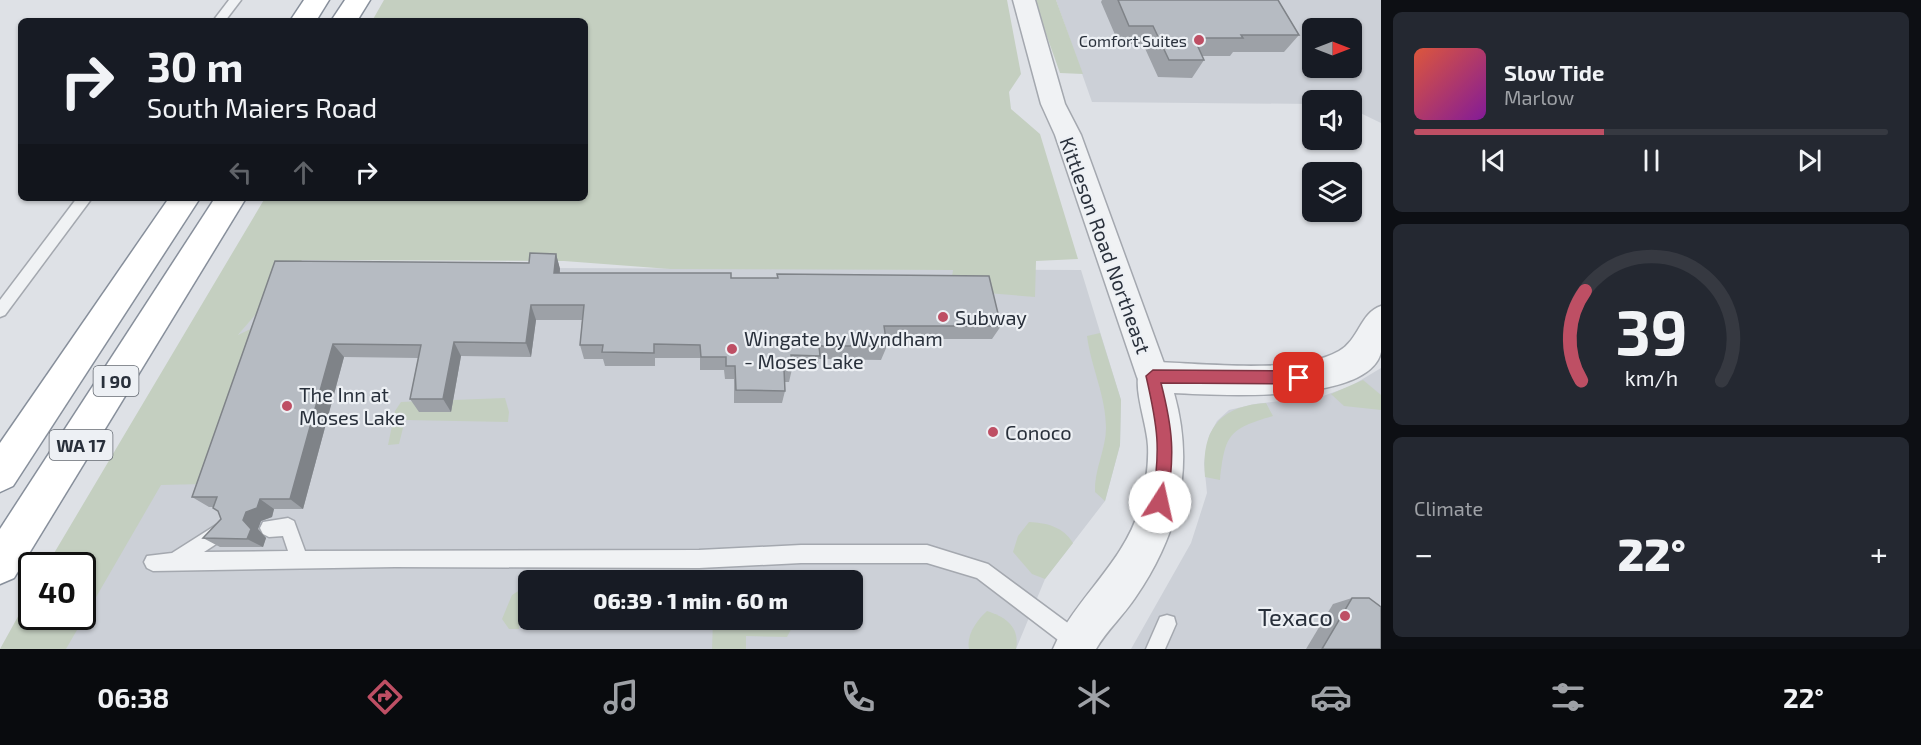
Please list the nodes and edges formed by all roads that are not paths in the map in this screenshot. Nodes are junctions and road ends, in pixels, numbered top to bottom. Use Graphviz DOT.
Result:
graph roads {
  1 [pos="235,0"];
  2 [pos="317,0"];
  3 [pos="358,0"];
  4 [pos="1024,0"];
  5 [pos="221,18"];
  6 [pos="305,18"];
  7 [pos="346,18"];
  8 [pos="83,201"];
  9 [pos="183,201"];
  10 [pos="229,201"];
  11 [pos="121,294"];
  12 [pos="162,308"];
  13 [pos="0,311"];
  14 [pos="1381,320"];
  15 [pos="1153,376"];
  16 [pos="0,456"];
  17 [pos="0,474"];
  18 [pos="226,527"];
  19 [pos="269,528"];
  20 [pos="300,560"];
  21 [pos="153,562"];
  22 [pos="174,562"];
  23 [pos="0,564"];
  24 [pos="0,583"];
  25 [pos="1167,624"];
  26 [pos="1075,645"];
  27 [pos="1155,649"];
  1 -- 5 [label="lane"];
  2 -- 6 [label="highway"];
  3 -- 7 [label="highway"];
  4 -- 15 [label="street, Kittleson Road Northeast"];
  8 -- 13 [label="lane"];
  9 -- 11 [label="highway, I 90"];
  10 -- 12 [label="highway, I 90"];
  11 -- 16 [label="highway, WA 17"];
  11 -- 17 [label="highway, I 90"];
  12 -- 23 [label="highway, I 90"];
  12 -- 24 [label="highway, WA 17"];
  14 -- 15 [label="street"];
  15 -- 26 [label="street, Kittleson Road Northeast"];
  18 -- 22 [label="lane"];
  19 -- 20 [label="lane"];
  20 -- 22 [label="lane"];
  20 -- 26 [label="lane"];
  21 -- 22 [label="lane"];
  25 -- 27 [label="lane"];
}
